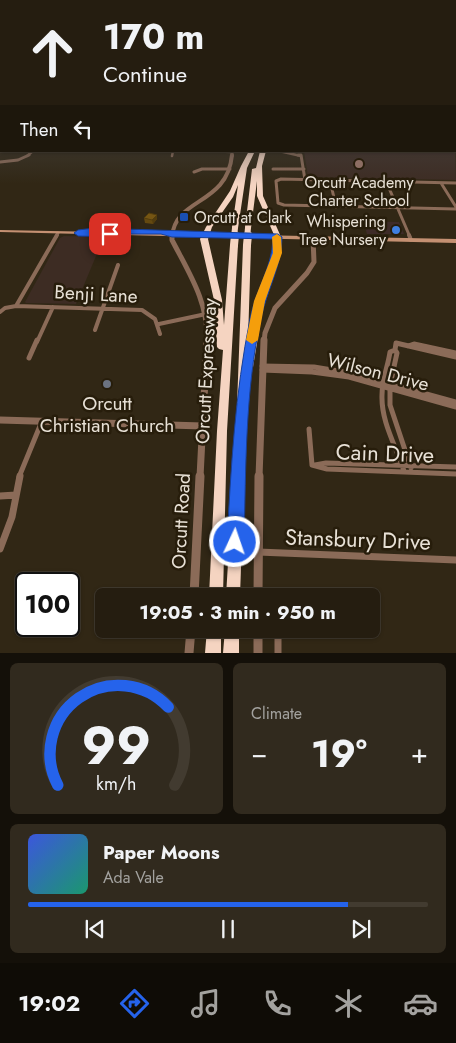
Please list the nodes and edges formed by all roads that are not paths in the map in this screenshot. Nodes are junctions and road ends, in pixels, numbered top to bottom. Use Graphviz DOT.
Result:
graph roads {
  1 [pos="32,152"];
  2 [pos="173,152"];
  3 [pos="232,152"];
  4 [pos="251,152"];
  5 [pos="262,152"];
  6 [pos="263,152"];
  7 [pos="284,152"];
  8 [pos="172,156"];
  9 [pos="248,158"];
  10 [pos="0,162"];
  11 [pos="230,169"];
  12 [pos="273,169"];
  13 [pos="304,169"];
  14 [pos="194,172"];
  15 [pos="306,180"];
  16 [pos="330,180"];
  17 [pos="386,182"];
  18 [pos="441,183"];
  19 [pos="456,183"];
  20 [pos="336,207"];
  21 [pos="398,208"];
  22 [pos="456,208"];
  23 [pos="248,228"];
  24 [pos="0,232"];
  25 [pos="58,233"];
  26 [pos="172,235"];
  27 [pos="205,235"];
  28 [pos="278,237"];
  29 [pos="313,238"];
  30 [pos="411,240"];
  31 [pos="456,241"];
  32 [pos="247,245"];
  33 [pos="118,265"];
  34 [pos="16,306"];
  35 [pos="53,307"];
  36 [pos="103,308"];
  37 [pos="0,312"];
  38 [pos="206,314"];
  39 [pos="159,324"];
  40 [pos="95,330"];
  41 [pos="160,334"];
  42 [pos="408,346"];
  43 [pos="456,353"];
  44 [pos="456,357"];
  45 [pos="29,358"];
  46 [pos="262,368"];
  47 [pos="387,386"];
  48 [pos="224,401"];
  49 [pos="242,402"];
  50 [pos="456,402"];
  51 [pos="456,407"];
  52 [pos="0,420"];
  53 [pos="42,421"];
  54 [pos="203,426"];
  55 [pos="309,430"];
  56 [pos="456,467"];
  57 [pos="403,468"];
  58 [pos="411,469"];
  59 [pos="456,474"];
  60 [pos="16,495"];
  61 [pos="0,496"];
  62 [pos="0,549"];
  63 [pos="258,552"];
  64 [pos="456,560"];
  65 [pos="194,588"];
  66 [pos="216,588"];
  67 [pos="233,588"];
  68 [pos="258,588"];
  69 [pos="190,638"];
  70 [pos="214,638"];
  71 [pos="232,638"];
  72 [pos="258,638"];
  73 [pos="278,638"];
  74 [pos="189,653"];
  75 [pos="213,653"];
  76 [pos="231,653"];
  77 [pos="258,653"];
  78 [pos="278,653"];
  1 -- 10 [label="street"];
  2 -- 8 [label="street"];
  3 -- 11 [label="street"];
  4 -- 9 [label="highway, Orcutt Expressway"];
  5 -- 23 [label="highway, Orcutt Expressway"];
  6 -- 28 [label="highway"];
  7 -- 13 [label="street"];
  9 -- 27 [label="highway"];
  9 -- 48 [label="highway, Orcutt Expressway, bridge"];
  11 -- 14 [label="street"];
  11 -- 26 [label="street"];
  12 -- 13 [label="street"];
  13 -- 15 [label="street"];
  15 -- 16 [label="street"];
  15 -- 20 [label="street"];
  16 -- 17 [label="street"];
  16 -- 20 [label="street"];
  17 -- 18 [label="street"];
  17 -- 21 [label="street"];
  18 -- 19 [label="street"];
  18 -- 22 [label="street"];
  20 -- 21 [label="street"];
  21 -- 22 [label="street"];
  21 -- 30 [label="street"];
  23 -- 32 [label="highway, Orcutt Expressway, bridge"];
  24 -- 25 [label="main road"];
  25 -- 26 [label="main road"];
  25 -- 34 [label="street"];
  26 -- 27 [label="main road"];
  26 -- 38 [label="street, Orcutt Road"];
  27 -- 28 [label="main road"];
  27 -- 48 [label="highway"];
  28 -- 29 [label="main road"];
  28 -- 49 [label="highway"];
  29 -- 30 [label="main road"];
  29 -- 46 [label="street"];
  30 -- 31 [label="main road"];
  32 -- 49 [label="highway, Orcutt Expressway"];
  33 -- 36 [label="street"];
  34 -- 35 [label="street, Benji Lane"];
  34 -- 37 [label="street"];
  35 -- 36 [label="street, Benji Lane"];
  35 -- 45 [label="street"];
  36 -- 39 [label="street, Benji Lane"];
  36 -- 40 [label="street"];
  38 -- 39 [label="street"];
  38 -- 54 [label="street, Orcutt Road"];
  39 -- 41 [label="street, Benji Lane"];
  42 -- 43 [label="street"];
  42 -- 44 [label="street"];
  42 -- 47 [label="street"];
  46 -- 47 [label="street, Wilson Drive"];
  46 -- 63 [label="street"];
  47 -- 50 [label="street, Wilson Drive"];
  47 -- 51 [label="street, Wilson Drive"];
  47 -- 57 [label="street"];
  47 -- 58 [label="street"];
  48 -- 66 [label="highway, Orcutt Expressway"];
  49 -- 67 [label="highway, Orcutt Expressway"];
  52 -- 53 [label="street"];
  53 -- 54 [label="street"];
  53 -- 60 [label="street"];
  54 -- 65 [label="street, Orcutt Road"];
  55 -- 57 [label="street, Cain Drive"];
  56 -- 58 [label="street, Cain Drive"];
  57 -- 58 [label="street, Cain Drive"];
  58 -- 59 [label="street, Cain Drive"];
  60 -- 61 [label="street"];
  60 -- 62 [label="street"];
  63 -- 64 [label="street, Stansbury Drive"];
  63 -- 68 [label="street"];
  69 -- 74 [label="street"];
  70 -- 75 [label="highway"];
  71 -- 76 [label="highway"];
  72 -- 77 [label="street"];
  73 -- 78 [label="street"];
}
